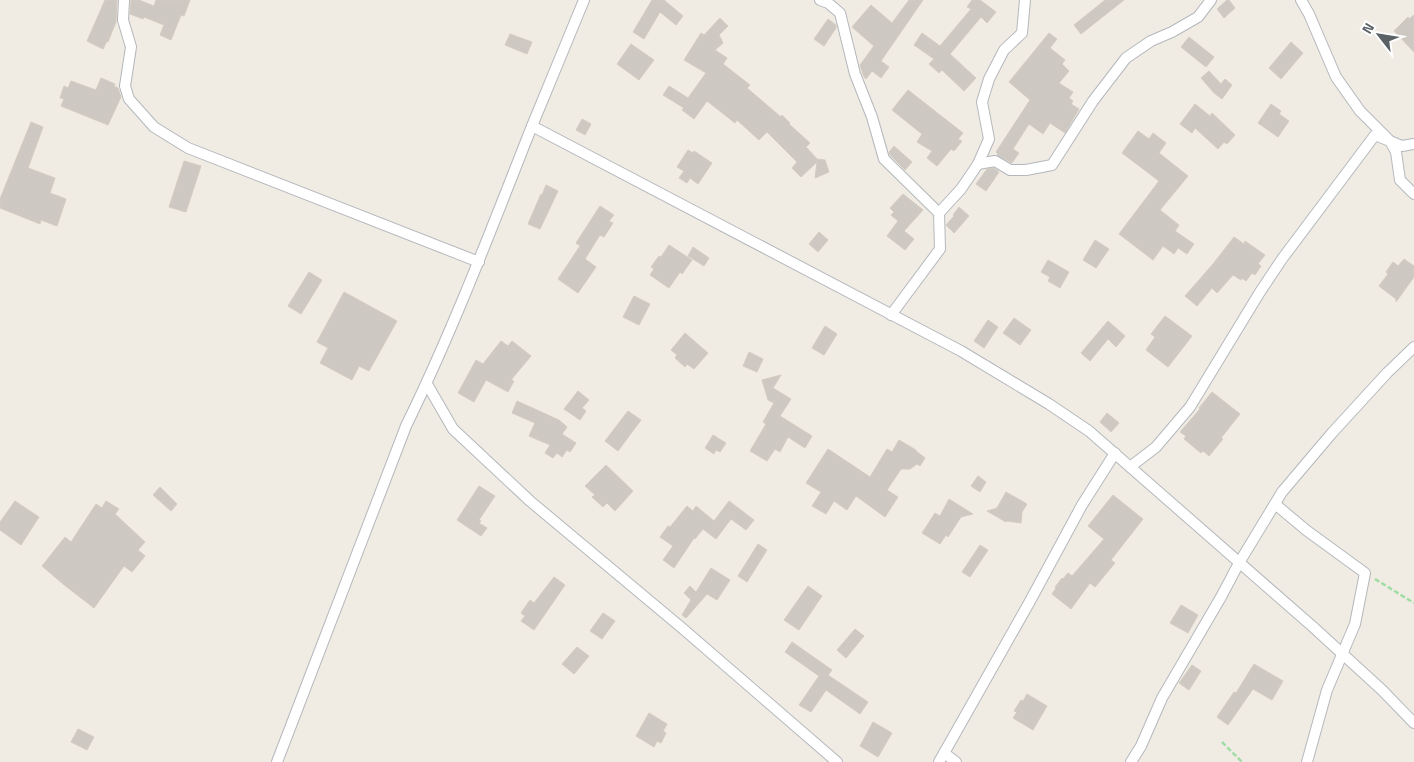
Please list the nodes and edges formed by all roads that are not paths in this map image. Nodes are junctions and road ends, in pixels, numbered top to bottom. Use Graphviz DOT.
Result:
graph roads {
  1 [pos="124,0"];
  2 [pos="584,0"];
  3 [pos="820,0"];
  4 [pos="1025,0"];
  5 [pos="1210,0"];
  6 [pos="1301,0"];
  7 [pos="532,126"];
  8 [pos="1390,141"];
  9 [pos="1414,144"];
  10 [pos="978,164"];
  11 [pos="1414,194"];
  12 [pos="939,213"];
  13 [pos="479,262"];
  14 [pos="891,315"];
  15 [pos="1414,347"];
  16 [pos="427,384"];
  17 [pos="1115,453"];
  18 [pos="1130,467"];
  19 [pos="1275,504"];
  20 [pos="1239,563"];
  21 [pos="1342,653"];
  22 [pos="1414,723"];
  23 [pos="941,758"];
  24 [pos="277,762"];
  25 [pos="836,762"];
  26 [pos="956,762"];
  27 [pos="1131,762"];
  28 [pos="1307,762"];
  1 -- 13 [label="street"];
  2 -- 7 [label="street"];
  3 -- 12 [label="street"];
  4 -- 10 [label="street"];
  5 -- 10 [label="street"];
  6 -- 8 [label="street"];
  7 -- 13 [label="street"];
  7 -- 14 [label="street"];
  8 -- 9 [label="street"];
  8 -- 11 [label="street"];
  8 -- 18 [label="street"];
  10 -- 12 [label="street"];
  12 -- 14 [label="street"];
  13 -- 16 [label="street"];
  14 -- 17 [label="street"];
  15 -- 19 [label="street"];
  16 -- 24 [label="street"];
  16 -- 25 [label="street"];
  17 -- 18 [label="street"];
  17 -- 23 [label="street"];
  18 -- 20 [label="street"];
  19 -- 20 [label="street"];
  19 -- 21 [label="street"];
  20 -- 21 [label="street"];
  20 -- 27 [label="street"];
  21 -- 22 [label="street"];
  21 -- 28 [label="street"];
  23 -- 26 [label="street"];
}
